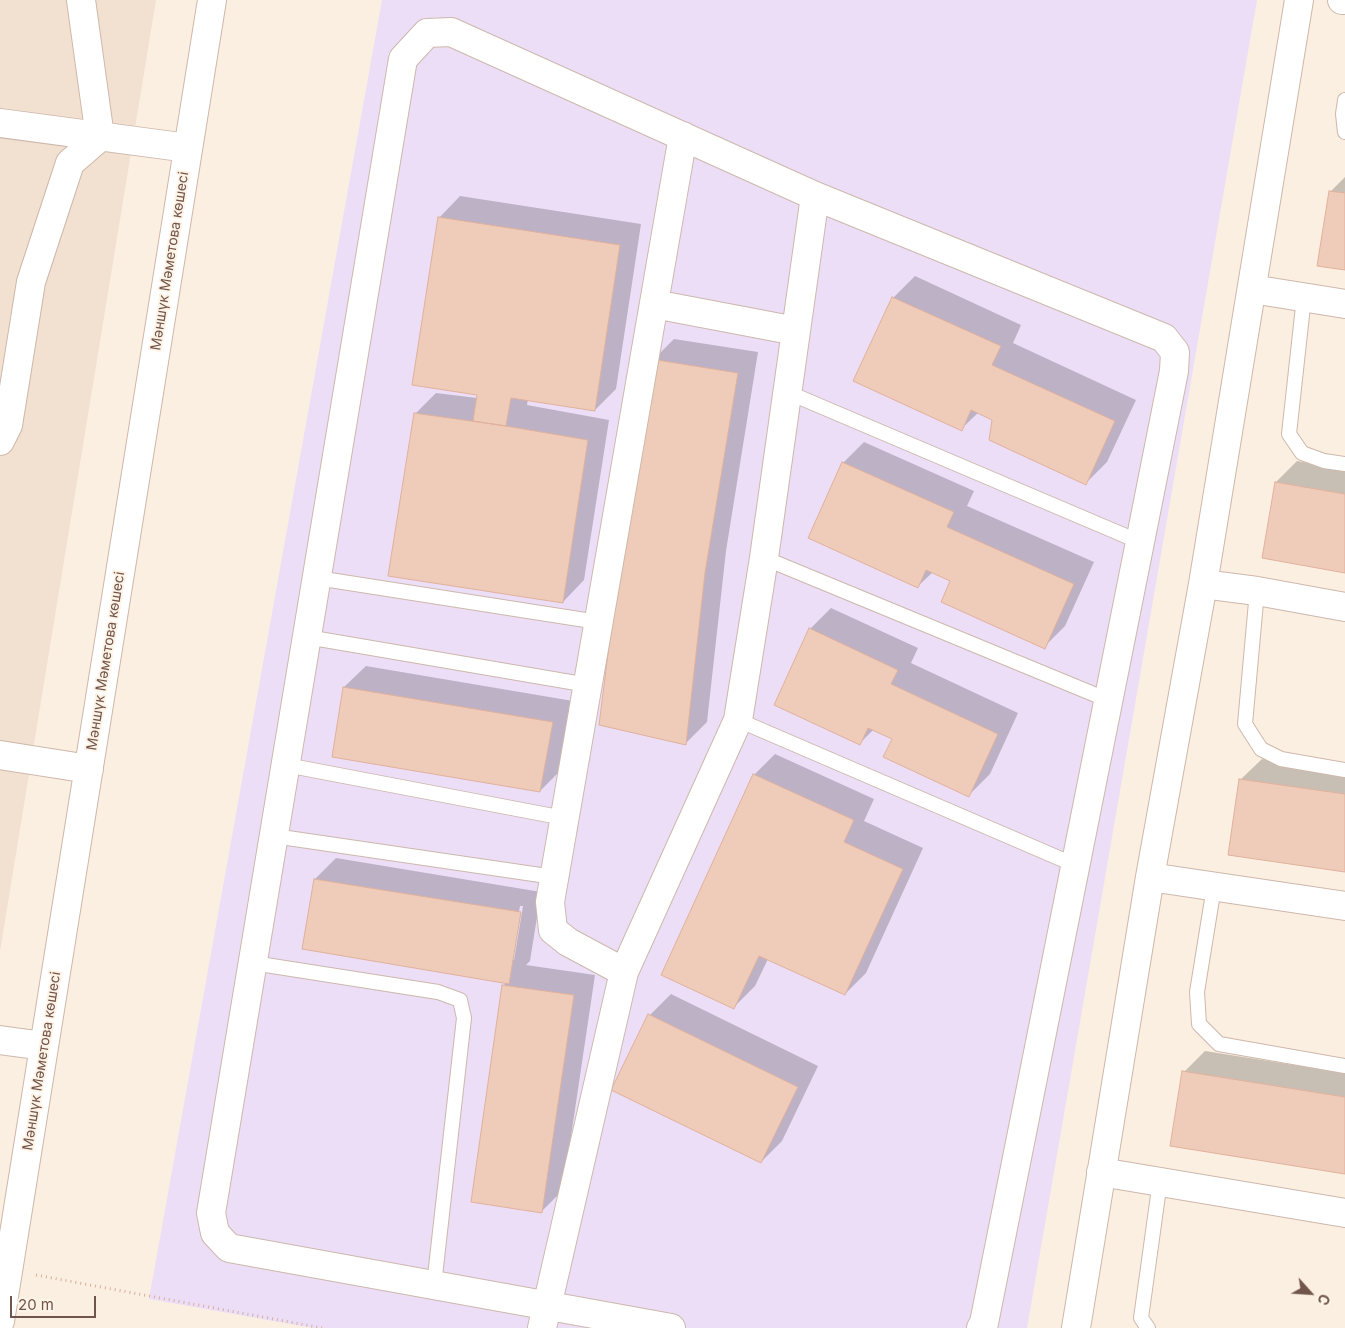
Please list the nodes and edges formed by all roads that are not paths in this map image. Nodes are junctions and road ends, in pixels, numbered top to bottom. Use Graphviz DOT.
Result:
graph roads {
  1 [pos="81,0"];
  2 [pos="212,0"];
  3 [pos="1299,0"];
  4 [pos="1345,100"];
  5 [pos="0,123"];
  6 [pos="1345,132"];
  7 [pos="683,136"];
  8 [pos="100,137"];
  9 [pos="188,148"];
  10 [pos="815,196"];
  11 [pos="1252,289"];
  12 [pos="1304,297"];
  13 [pos="654,304"];
  14 [pos="1345,304"];
  15 [pos="796,331"];
  16 [pos="787,392"];
  17 [pos="0,441"];
  18 [pos="1345,464"];
  19 [pos="1140,542"];
  20 [pos="764,558"];
  21 [pos="317,578"];
  22 [pos="1203,584"];
  23 [pos="1256,591"];
  24 [pos="1345,607"];
  25 [pos="598,622"];
  26 [pos="307,637"];
  27 [pos="588,685"];
  28 [pos="1108,700"];
  29 [pos="738,720"];
  30 [pos="0,755"];
  31 [pos="286,765"];
  32 [pos="89,769"];
  33 [pos="1345,770"];
  34 [pos="564,818"];
  35 [pos="274,836"];
  36 [pos="1075,865"];
  37 [pos="554,877"];
  38 [pos="1150,878"];
  39 [pos="1214,887"];
  40 [pos="1345,906"];
  41 [pos="253,963"];
  42 [pos="624,972"];
  43 [pos="0,1040"];
  44 [pos="44,1046"];
  45 [pos="1345,1066"];
  46 [pos="1101,1172"];
  47 [pos="1160,1181"];
  48 [pos="1345,1213"];
  49 [pos="434,1285"];
  50 [pos="544,1317"];
  51 [pos="0,1322"];
  52 [pos="671,1328"];
  53 [pos="981,1328"];
  54 [pos="1076,1328"];
  55 [pos="1148,1328"];
  1 -- 8 [label="street"];
  2 -- 9 [label="street, Мәншүк Мәметова көшесі"];
  3 -- 11 [label="street"];
  4 -- 6 [label="lane"];
  5 -- 8 [label="street"];
  7 -- 10 [label="street"];
  7 -- 13 [label="street"];
  7 -- 21 [label="street"];
  8 -- 9 [label="street"];
  8 -- 17 [label="street"];
  9 -- 32 [label="street, Мәншүк Мәметова көшесі"];
  10 -- 15 [label="street"];
  10 -- 19 [label="street"];
  11 -- 12 [label="street"];
  11 -- 22 [label="street"];
  12 -- 14 [label="street"];
  12 -- 18 [label="lane"];
  13 -- 15 [label="street"];
  13 -- 25 [label="street"];
  15 -- 16 [label="street"];
  16 -- 19 [label="lane"];
  16 -- 20 [label="street"];
  19 -- 28 [label="street"];
  20 -- 28 [label="lane"];
  20 -- 29 [label="street"];
  21 -- 25 [label="lane"];
  21 -- 26 [label="street"];
  22 -- 23 [label="street"];
  22 -- 38 [label="street"];
  23 -- 24 [label="street"];
  23 -- 33 [label="lane"];
  25 -- 27 [label="street"];
  26 -- 27 [label="lane"];
  26 -- 31 [label="street"];
  27 -- 34 [label="street"];
  28 -- 36 [label="street"];
  29 -- 36 [label="lane"];
  29 -- 42 [label="street"];
  30 -- 32 [label="street"];
  31 -- 34 [label="lane"];
  31 -- 35 [label="street"];
  32 -- 44 [label="street, Мәншүк Мәметова көшесі"];
  34 -- 37 [label="street"];
  35 -- 37 [label="lane"];
  35 -- 41 [label="street"];
  36 -- 53 [label="street"];
  37 -- 42 [label="street"];
  38 -- 39 [label="street"];
  38 -- 46 [label="street"];
  39 -- 40 [label="street"];
  39 -- 45 [label="lane"];
  41 -- 49 [label="lane"];
  41 -- 49 [label="street"];
  42 -- 50 [label="street"];
  43 -- 44 [label="street"];
  44 -- 51 [label="street, Мәншүк Мәметова көшесі"];
  46 -- 47 [label="street"];
  46 -- 54 [label="street"];
  47 -- 48 [label="street"];
  47 -- 55 [label="lane"];
  49 -- 50 [label="street"];
  50 -- 52 [label="street"];
}
